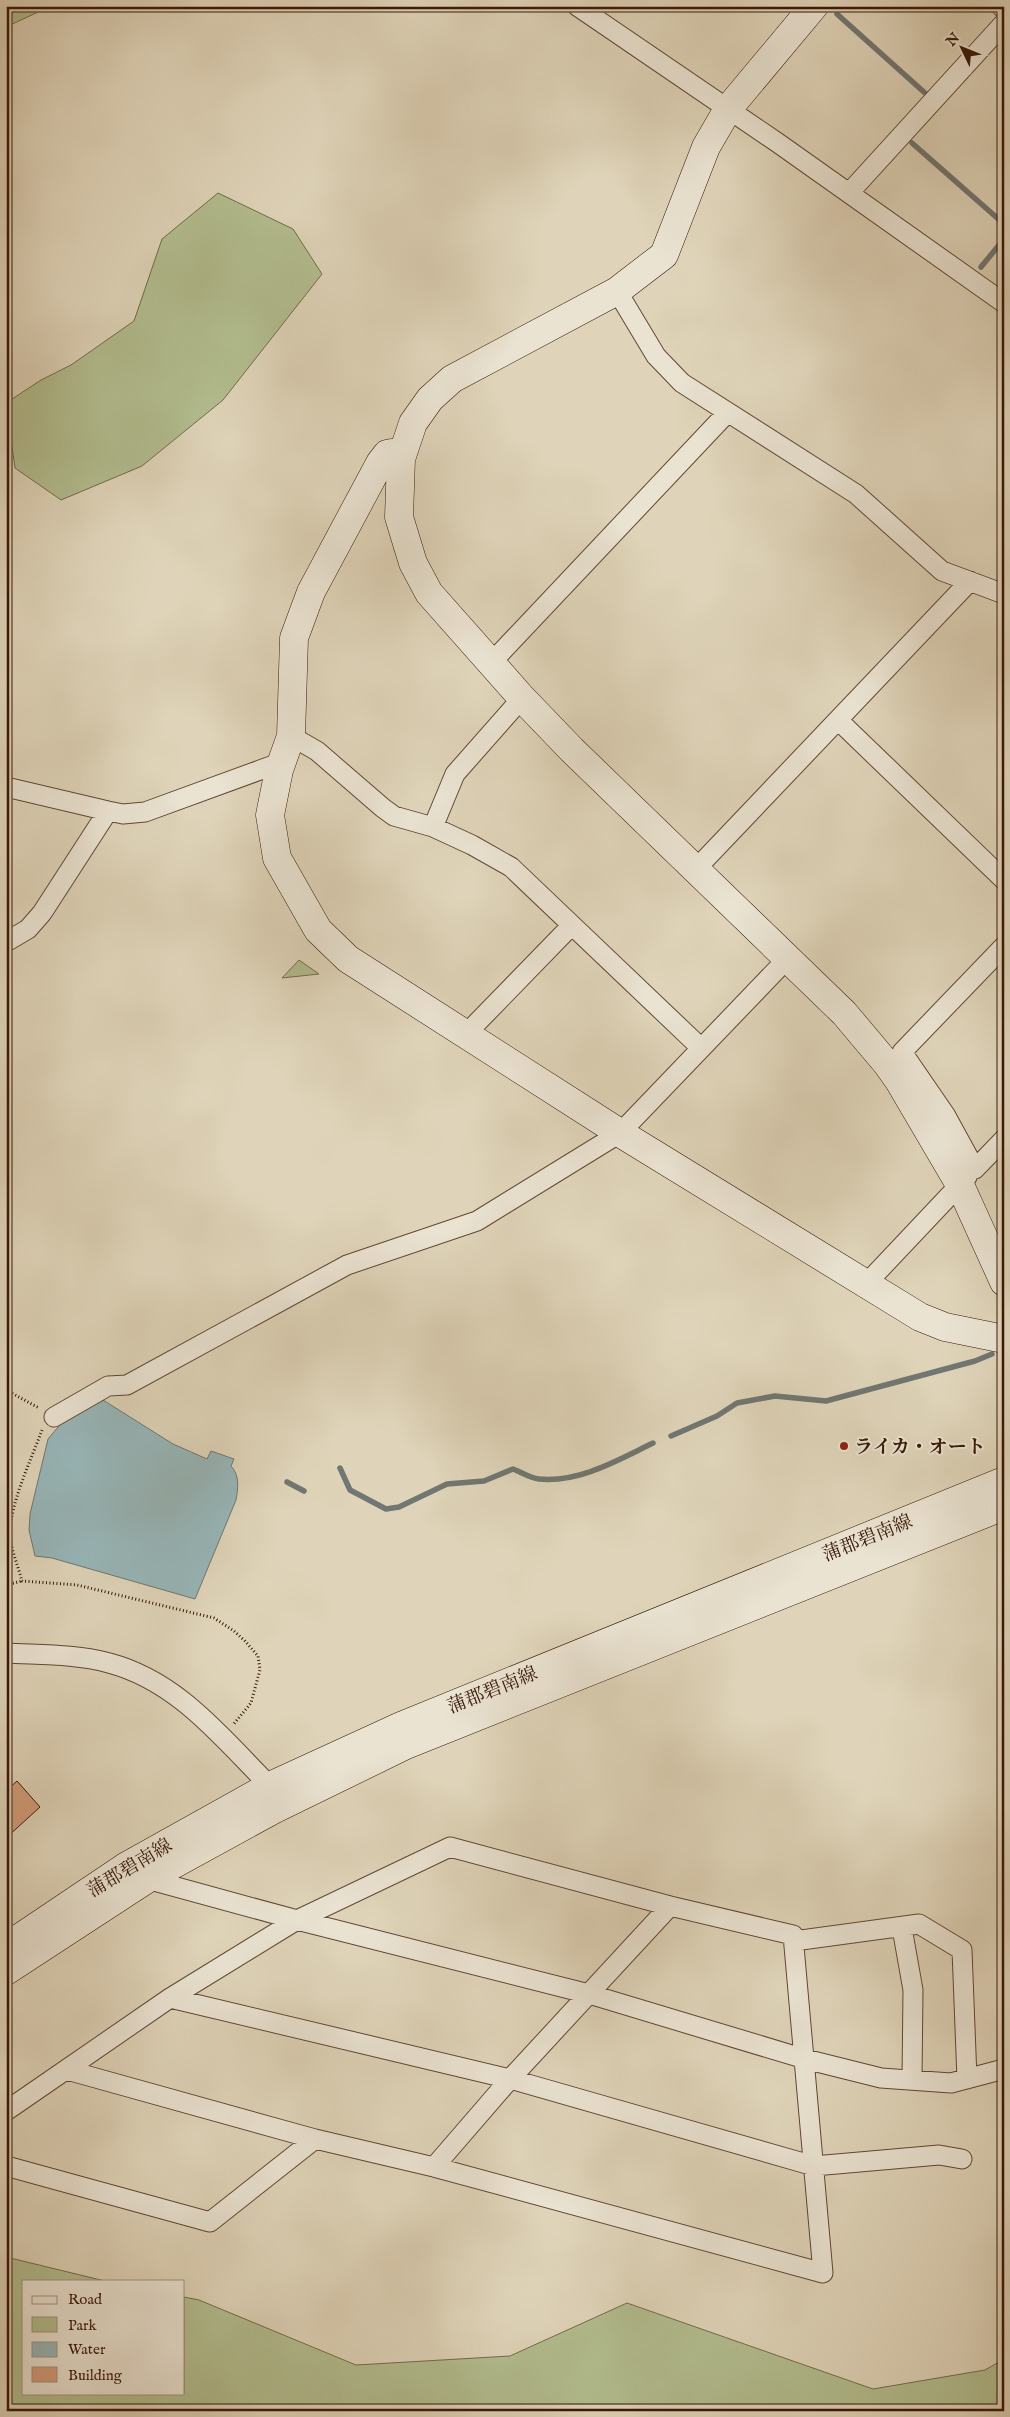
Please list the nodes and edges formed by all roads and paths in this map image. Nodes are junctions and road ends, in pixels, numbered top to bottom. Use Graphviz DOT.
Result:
graph roads {
  1 [pos="577,6"];
  2 [pos="814,6"];
  3 [pos="1001,6"];
  4 [pos="1004,9"];
  5 [pos="1004,24"];
  6 [pos="728,109"];
  7 [pos="849,193"];
  8 [pos="617,291"];
  9 [pos="1004,304"];
  10 [pos="727,413"];
  11 [pos="401,459"];
  12 [pos="970,581"];
  13 [pos="1004,594"];
  14 [pos="491,663"];
  15 [pos="522,698"];
  16 [pos="838,720"];
  17 [pos="291,736"];
  18 [pos="282,762"];
  19 [pos="6,787"];
  20 [pos="108,811"];
  21 [pos="433,827"];
  22 [pos="694,871"];
  23 [pos="1004,880"];
  24 [pos="572,925"];
  25 [pos="6,942"];
  26 [pos="1004,946"];
  27 [pos="787,959"];
  28 [pos="466,1034"];
  29 [pos="702,1048"];
  30 [pos="620,1133"];
  31 [pos="1004,1139"];
  32 [pos="968,1177"];
  33 [pos="1004,1282"];
  34 [pos="866,1284"];
  35 [pos="1004,1339"];
  36 [pos="6,1390"];
  37 [pos="54,1417"];
  38 [pos="1004,1481"];
  39 [pos="1004,1506"];
  40 [pos="22,1581"];
  41 [pos="6,1585"];
  42 [pos="6,1653"];
  43 [pos="223,1737"];
  44 [pos="270,1786"];
  45 [pos="146,1879"];
  46 [pos="670,1906"];
  47 [pos="297,1920"];
  48 [pos="902,1928"];
  49 [pos="794,1941"];
  50 [pos="6,1948"];
  51 [pos="6,1971"];
  52 [pos="589,1994"];
  53 [pos="170,1998"];
  54 [pos="804,2059"];
  55 [pos="1004,2069"];
  56 [pos="67,2070"];
  57 [pos="510,2079"];
  58 [pos="967,2079"];
  59 [pos="912,2080"];
  60 [pos="6,2111"];
  61 [pos="315,2138"];
  62 [pos="962,2159"];
  63 [pos="6,2166"];
  64 [pos="814,2166"];
  65 [pos="434,2167"];
  1 -- 6 [label="street"];
  2 -- 6 [label="street"];
  3 -- 4 [label="street"];
  5 -- 7 [label="street"];
  6 -- 7 [label="street"];
  6 -- 8 [label="street"];
  7 -- 9 [label="street"];
  8 -- 10 [label="street"];
  8 -- 11 [label="street"];
  10 -- 12 [label="street"];
  10 -- 14 [label="street"];
  11 -- 14 [label="street"];
  11 -- 17 [label="street"];
  12 -- 13 [label="street"];
  12 -- 16 [label="street"];
  14 -- 15 [label="street"];
  15 -- 21 [label="street"];
  15 -- 22 [label="street"];
  16 -- 22 [label="street"];
  16 -- 23 [label="street"];
  17 -- 18 [label="street"];
  17 -- 21 [label="street"];
  18 -- 20 [label="street"];
  18 -- 28 [label="street"];
  19 -- 20 [label="street"];
  20 -- 25 [label="street"];
  21 -- 24 [label="street"];
  22 -- 27 [label="street"];
  24 -- 28 [label="street"];
  24 -- 29 [label="street"];
  26 -- 32 [label="street"];
  27 -- 29 [label="street"];
  27 -- 32 [label="street"];
  28 -- 30 [label="street"];
  29 -- 30 [label="street"];
  30 -- 34 [label="street"];
  30 -- 37 [label="street"];
  31 -- 32 [label="street"];
  32 -- 33 [label="street"];
  32 -- 34 [label="street"];
  34 -- 35 [label="street"];
  36 -- 37 [label="path"];
  37 -- 40 [label="path"];
  38 -- 44 [label="street, 蒲郡碧南線"];
  39 -- 45 [label="street, 蒲郡碧南線"];
  40 -- 41 [label="path"];
  40 -- 43 [label="path"];
  42 -- 43 [label="street"];
  43 -- 44 [label="street"];
  44 -- 50 [label="street, 蒲郡碧南線"];
  45 -- 47 [label="street"];
  45 -- 51 [label="street, 蒲郡碧南線"];
  46 -- 47 [label="street"];
  46 -- 49 [label="street"];
  46 -- 52 [label="street"];
  47 -- 52 [label="street"];
  47 -- 53 [label="street"];
  48 -- 49 [label="street"];
  48 -- 58 [label="street"];
  48 -- 59 [label="street"];
  49 -- 54 [label="street"];
  52 -- 54 [label="street"];
  52 -- 57 [label="street"];
  53 -- 56 [label="street"];
  53 -- 57 [label="street"];
  54 -- 59 [label="street"];
  54 -- 64 [label="street"];
  55 -- 58 [label="street"];
  56 -- 60 [label="street"];
  56 -- 61 [label="street"];
  57 -- 64 [label="street"];
  57 -- 65 [label="street"];
  58 -- 59 [label="street"];
  61 -- 63 [label="street"];
  61 -- 65 [label="street"];
  62 -- 64 [label="street"];
  64 -- 65 [label="street"];
}
